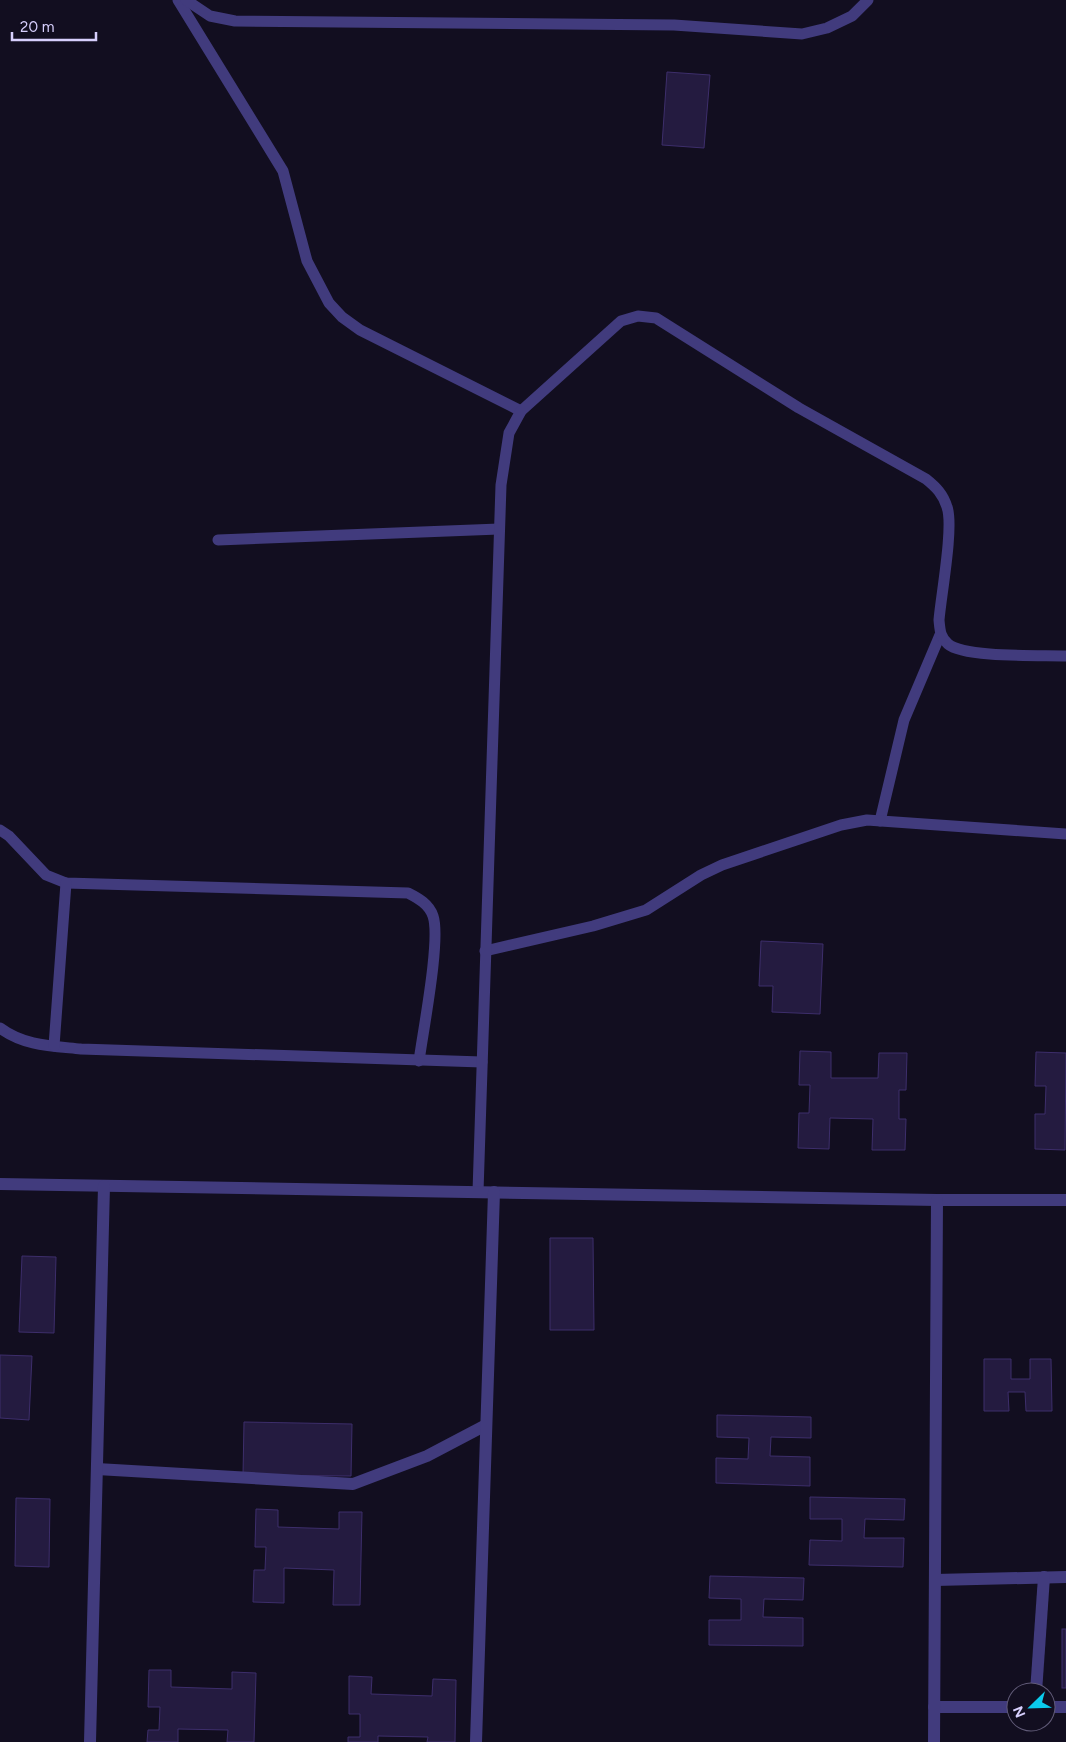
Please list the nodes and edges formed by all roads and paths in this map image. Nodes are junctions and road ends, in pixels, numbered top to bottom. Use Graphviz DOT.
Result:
graph roads {
  1 [pos="178,0"];
  2 [pos="186,0"];
  3 [pos="868,0"];
  4 [pos="521,411"];
  5 [pos="499,529"];
  6 [pos="218,540"];
  7 [pos="940,635"];
  8 [pos="1066,656"];
  9 [pos="880,821"];
  10 [pos="0,830"];
  11 [pos="1066,834"];
  12 [pos="66,883"];
  13 [pos="485,951"];
  14 [pos="0,1028"];
  15 [pos="54,1046"];
  16 [pos="420,1060"];
  17 [pos="482,1062"];
  18 [pos="0,1184"];
  19 [pos="104,1186"];
  20 [pos="478,1192"];
  21 [pos="494,1192"];
  22 [pos="937,1200"];
  23 [pos="1066,1200"];
  24 [pos="486,1425"];
  25 [pos="97,1469"];
  26 [pos="1044,1577"];
  27 [pos="1066,1577"];
  28 [pos="935,1580"];
  29 [pos="1037,1682"];
  30 [pos="934,1707"];
  31 [pos="1006,1707"];
  32 [pos="90,1742"];
  33 [pos="476,1742"];
  34 [pos="934,1742"];
  1 -- 4 [label="lane"];
  2 -- 3 [label="lane"];
  4 -- 5 [label="lane"];
  4 -- 7 [label="lane"];
  5 -- 6 [label="lane"];
  5 -- 13 [label="lane"];
  7 -- 8 [label="lane"];
  7 -- 9 [label="lane"];
  9 -- 11 [label="lane"];
  9 -- 13 [label="lane"];
  10 -- 12 [label="lane"];
  12 -- 15 [label="lane"];
  12 -- 16 [label="lane"];
  13 -- 17 [label="lane"];
  14 -- 15 [label="lane"];
  15 -- 16 [label="lane"];
  16 -- 17 [label="lane"];
  17 -- 20 [label="lane"];
  18 -- 19 [label="street"];
  19 -- 20 [label="street"];
  19 -- 25 [label="street"];
  20 -- 21 [label="street"];
  21 -- 22 [label="street"];
  21 -- 24 [label="street"];
  22 -- 23 [label="street"];
  22 -- 28 [label="street"];
  24 -- 25 [label="street"];
  24 -- 33 [label="street"];
  25 -- 32 [label="street"];
  26 -- 27 [label="street"];
  26 -- 28 [label="street"];
  26 -- 29 [label="street"];
  28 -- 30 [label="street"];
  30 -- 31 [label="street"];
  30 -- 34 [label="street"];
}
